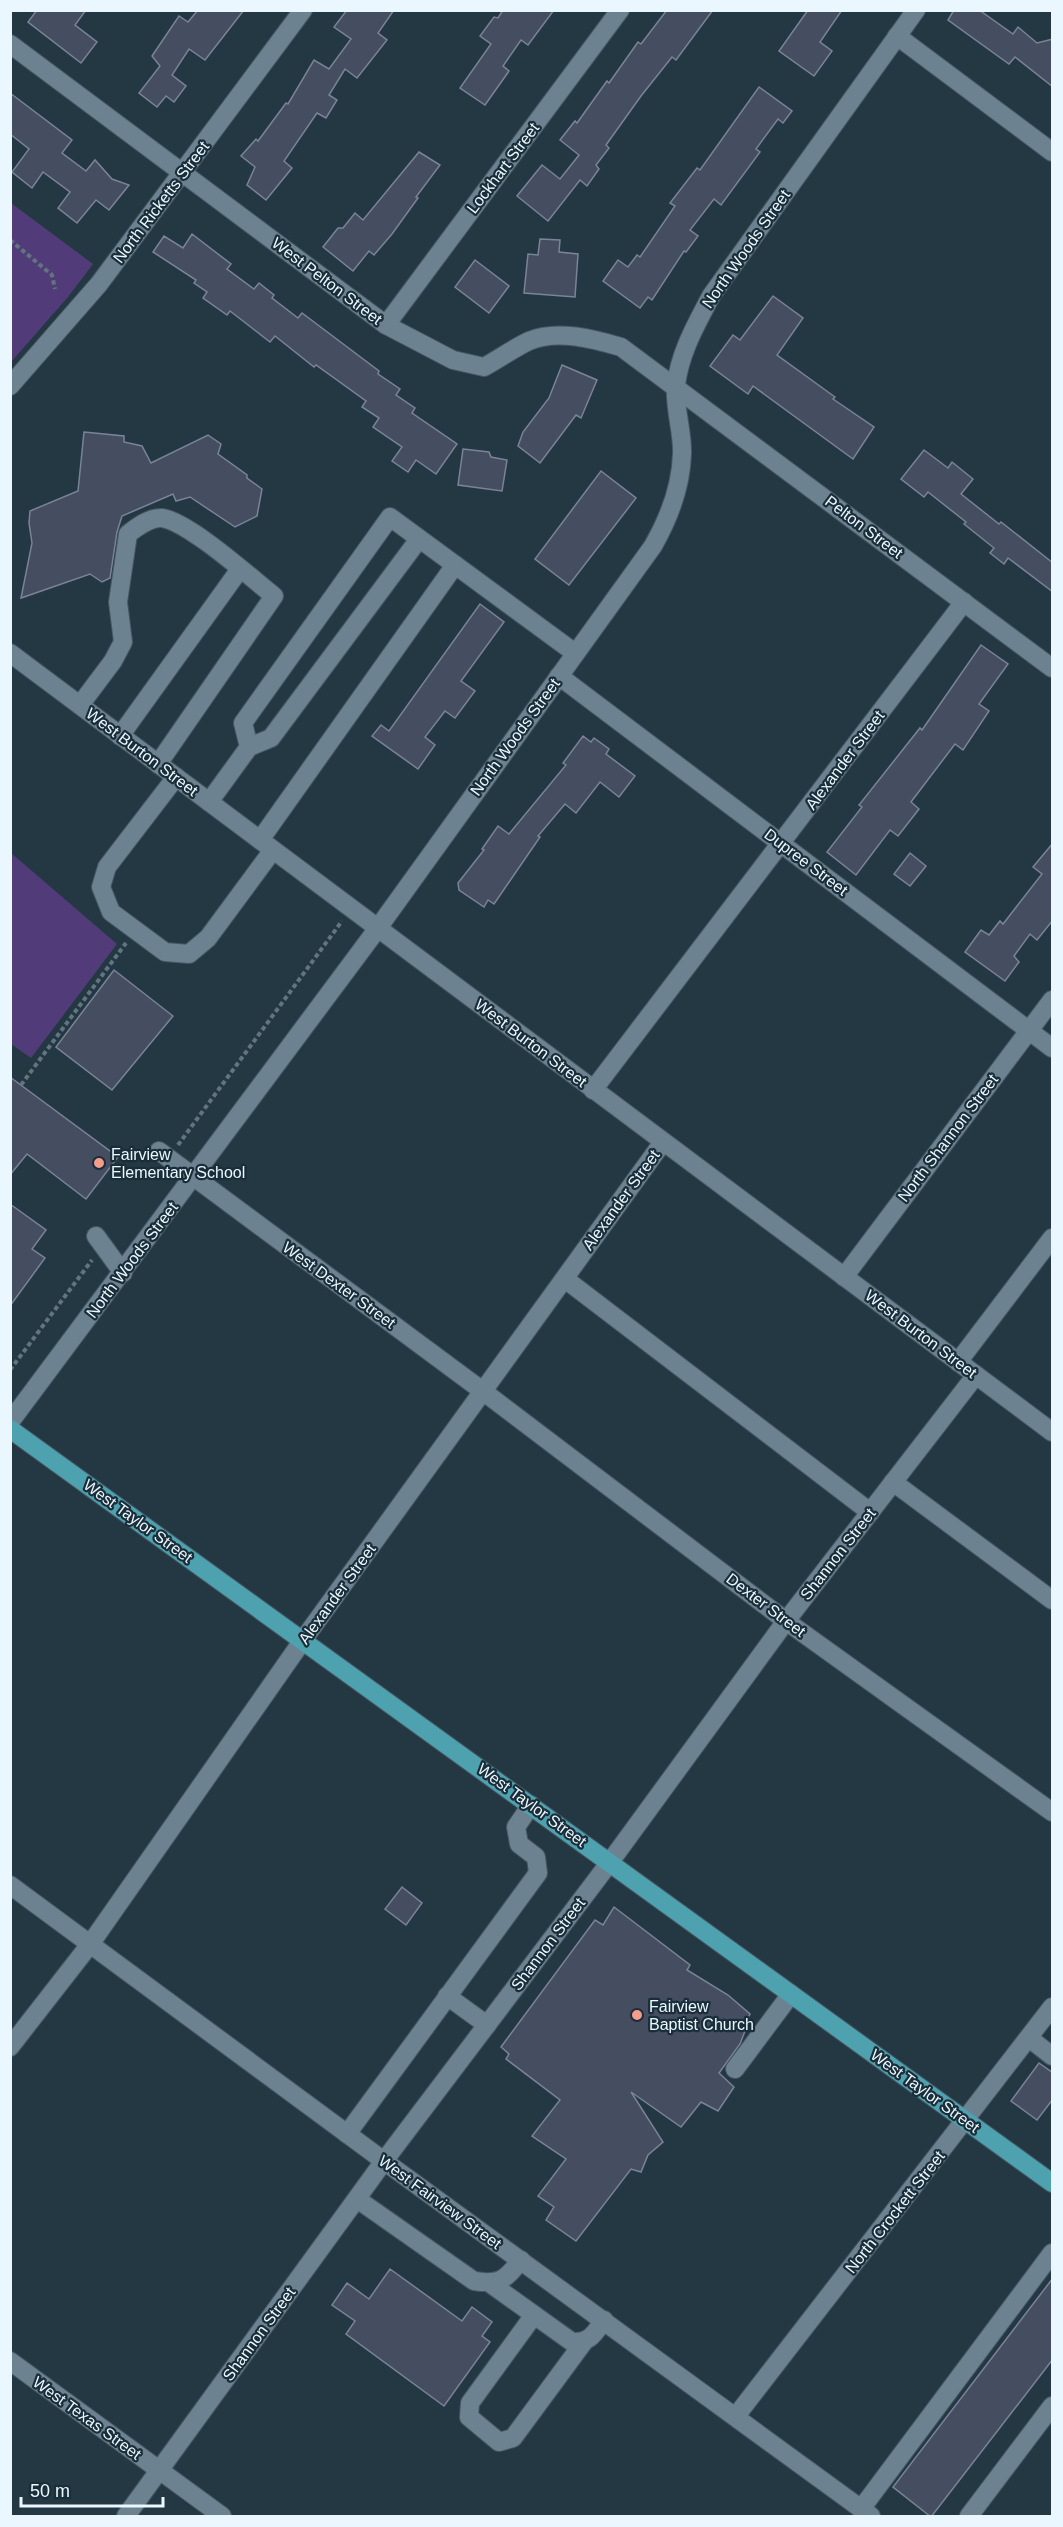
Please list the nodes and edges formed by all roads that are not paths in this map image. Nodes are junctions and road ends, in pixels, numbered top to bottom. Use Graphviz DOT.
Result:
graph roads {
  1 [pos="303,10"];
  2 [pos="620,10"];
  3 [pos="916,10"];
  4 [pos="897,36"];
  5 [pos="10,44"];
  6 [pos="1053,152"];
  7 [pos="183,173"];
  8 [pos="386,326"];
  9 [pos="10,386"];
  10 [pos="676,387"];
  11 [pos="419,539"];
  12 [pos="455,565"];
  13 [pos="240,569"];
  14 [pos="964,602"];
  15 [pos="10,653"];
  16 [pos="575,653"];
  17 [pos="1053,668"];
  18 [pos="559,676"];
  19 [pos="80,705"];
  20 [pos="120,736"];
  21 [pos="249,747"];
  22 [pos="158,764"];
  23 [pos="176,777"];
  24 [pos="209,802"];
  25 [pos="782,844"];
  26 [pos="266,845"];
  27 [pos="378,928"];
  28 [pos="1053,1000"];
  29 [pos="1030,1030"];
  30 [pos="1053,1048"];
  31 [pos="593,1090"];
  32 [pos="663,1142"];
  33 [pos="166,1151"];
  34 [pos="194,1178"];
  35 [pos="96,1236"];
  36 [pos="1053,1238"];
  37 [pos="123,1273"];
  38 [pos="844,1277"];
  39 [pos="564,1279"];
  40 [pos="958,1362"];
  41 [pos="976,1375"];
  42 [pos="484,1392"];
  43 [pos="10,1422"];
  44 [pos="10,1429"];
  45 [pos="1053,1432"];
  46 [pos="893,1482"];
  47 [pos="870,1512"];
  48 [pos="1053,1600"];
  49 [pos="786,1621"];
  50 [pos="303,1640"];
  51 [pos="531,1805"];
  52 [pos="1053,1812"];
  53 [pos="610,1862"];
  54 [pos="10,1885"];
  55 [pos="91,1942"];
  56 [pos="791,1994"];
  57 [pos="447,1996"];
  58 [pos="1053,2007"];
  59 [pos="487,2025"];
  60 [pos="1029,2038"];
  61 [pos="10,2046"];
  62 [pos="1053,2056"];
  63 [pos="735,2069"];
  64 [pos="965,2121"];
  65 [pos="347,2134"];
  66 [pos="384,2161"];
  67 [pos="1053,2184"];
  68 [pos="357,2199"];
  69 [pos="1053,2253"];
  70 [pos="521,2260"];
  71 [pos="491,2284"];
  72 [pos="534,2315"];
  73 [pos="604,2320"];
  74 [pos="583,2343"];
  75 [pos="10,2361"];
  76 [pos="1053,2406"];
  77 [pos="736,2416"];
  78 [pos="160,2471"];
  79 [pos="866,2513"];
  80 [pos="126,2517"];
  81 [pos="222,2517"];
  82 [pos="969,2517"];
  1 -- 7 [label="street, North Ricketts Street"];
  2 -- 8 [label="street, Lockhart Street"];
  3 -- 4 [label="street, North Woods Street"];
  4 -- 6 [label="street"];
  4 -- 10 [label="street, North Woods Street"];
  5 -- 7 [label="street, West Pelton Street"];
  7 -- 8 [label="street, West Pelton Street"];
  7 -- 9 [label="street, North Ricketts Street"];
  8 -- 10 [label="street, West Pelton Street"];
  10 -- 14 [label="street, Pelton Street"];
  10 -- 16 [label="street, North Woods Street"];
  11 -- 12 [label="street"];
  11 -- 21 [label="street"];
  11 -- 21 [label="street"];
  12 -- 16 [label="street"];
  12 -- 26 [label="street"];
  13 -- 19 [label="street"];
  13 -- 20 [label="street"];
  13 -- 22 [label="street"];
  14 -- 17 [label="street, Pelton Street"];
  14 -- 25 [label="street, Alexander Street"];
  15 -- 19 [label="street, West Burton Street"];
  16 -- 18 [label="street, North Woods Street"];
  18 -- 25 [label="street, Dupree Street"];
  18 -- 27 [label="street, North Woods Street"];
  19 -- 20 [label="street, West Burton Street"];
  20 -- 22 [label="street, West Burton Street"];
  21 -- 24 [label="street"];
  22 -- 23 [label="street, West Burton Street"];
  23 -- 24 [label="street, West Burton Street"];
  23 -- 26 [label="street"];
  24 -- 26 [label="street, West Burton Street"];
  25 -- 29 [label="street, Dupree Street"];
  25 -- 31 [label="street, Alexander Street"];
  26 -- 27 [label="street, West Burton Street"];
  27 -- 31 [label="street, West Burton Street"];
  27 -- 34 [label="street, North Woods Street"];
  28 -- 29 [label="street, North Shannon Street"];
  29 -- 30 [label="street, Dupree Street"];
  29 -- 38 [label="street, North Shannon Street"];
  31 -- 32 [label="street, West Burton Street"];
  32 -- 38 [label="street, West Burton Street"];
  32 -- 39 [label="street, Alexander Street"];
  33 -- 34 [label="street, West Dexter Street"];
  34 -- 37 [label="street, North Woods Street"];
  34 -- 42 [label="street, West Dexter Street"];
  35 -- 37 [label="street"];
  36 -- 40 [label="street"];
  37 -- 43 [label="street, North Woods Street"];
  38 -- 40 [label="street, West Burton Street"];
  39 -- 42 [label="street, Alexander Street"];
  39 -- 47 [label="street"];
  40 -- 41 [label="street, West Burton Street"];
  41 -- 45 [label="street, West Burton Street"];
  41 -- 46 [label="street, Shannon Street"];
  42 -- 49 [label="street, Dexter Street"];
  42 -- 50 [label="street, Alexander Street"];
  44 -- 50 [label="main road, West Taylor Street"];
  46 -- 47 [label="street, Shannon Street"];
  46 -- 48 [label="street"];
  47 -- 49 [label="street, Shannon Street"];
  49 -- 52 [label="street, Dexter Street"];
  49 -- 53 [label="street, Shannon Street"];
  50 -- 51 [label="main road, West Taylor Street"];
  50 -- 55 [label="street, Alexander Street"];
  51 -- 53 [label="main road, West Taylor Street"];
  51 -- 57 [label="street"];
  53 -- 56 [label="main road, West Taylor Street"];
  53 -- 59 [label="street, Shannon Street"];
  54 -- 55 [label="street, West Fairview Street"];
  55 -- 61 [label="street, Alexander Street"];
  55 -- 65 [label="street, West Fairview Street"];
  56 -- 63 [label="street"];
  56 -- 64 [label="main road, West Taylor Street"];
  57 -- 59 [label="street"];
  57 -- 65 [label="street"];
  58 -- 60 [label="street, North Crockett Street"];
  59 -- 66 [label="street, Shannon Street"];
  60 -- 62 [label="street"];
  60 -- 64 [label="street, North Crockett Street"];
  64 -- 67 [label="main road, West Taylor Street"];
  64 -- 77 [label="street, North Crockett Street"];
  65 -- 66 [label="street, West Fairview Street"];
  66 -- 68 [label="street, Shannon Street"];
  66 -- 70 [label="street, West Fairview Street"];
  68 -- 71 [label="street"];
  68 -- 78 [label="street, Shannon Street"];
  69 -- 79 [label="street"];
  70 -- 71 [label="street"];
  70 -- 73 [label="street, West Fairview Street"];
  71 -- 72 [label="street"];
  72 -- 74 [label="street"];
  72 -- 74 [label="street"];
  73 -- 74 [label="street"];
  73 -- 77 [label="street, West Fairview Street"];
  75 -- 78 [label="street, West Texas Street"];
  76 -- 82 [label="street"];
  77 -- 79 [label="street, West Fairview Street"];
  78 -- 80 [label="street, Shannon Street"];
  78 -- 81 [label="street, West Texas Street"];
}
